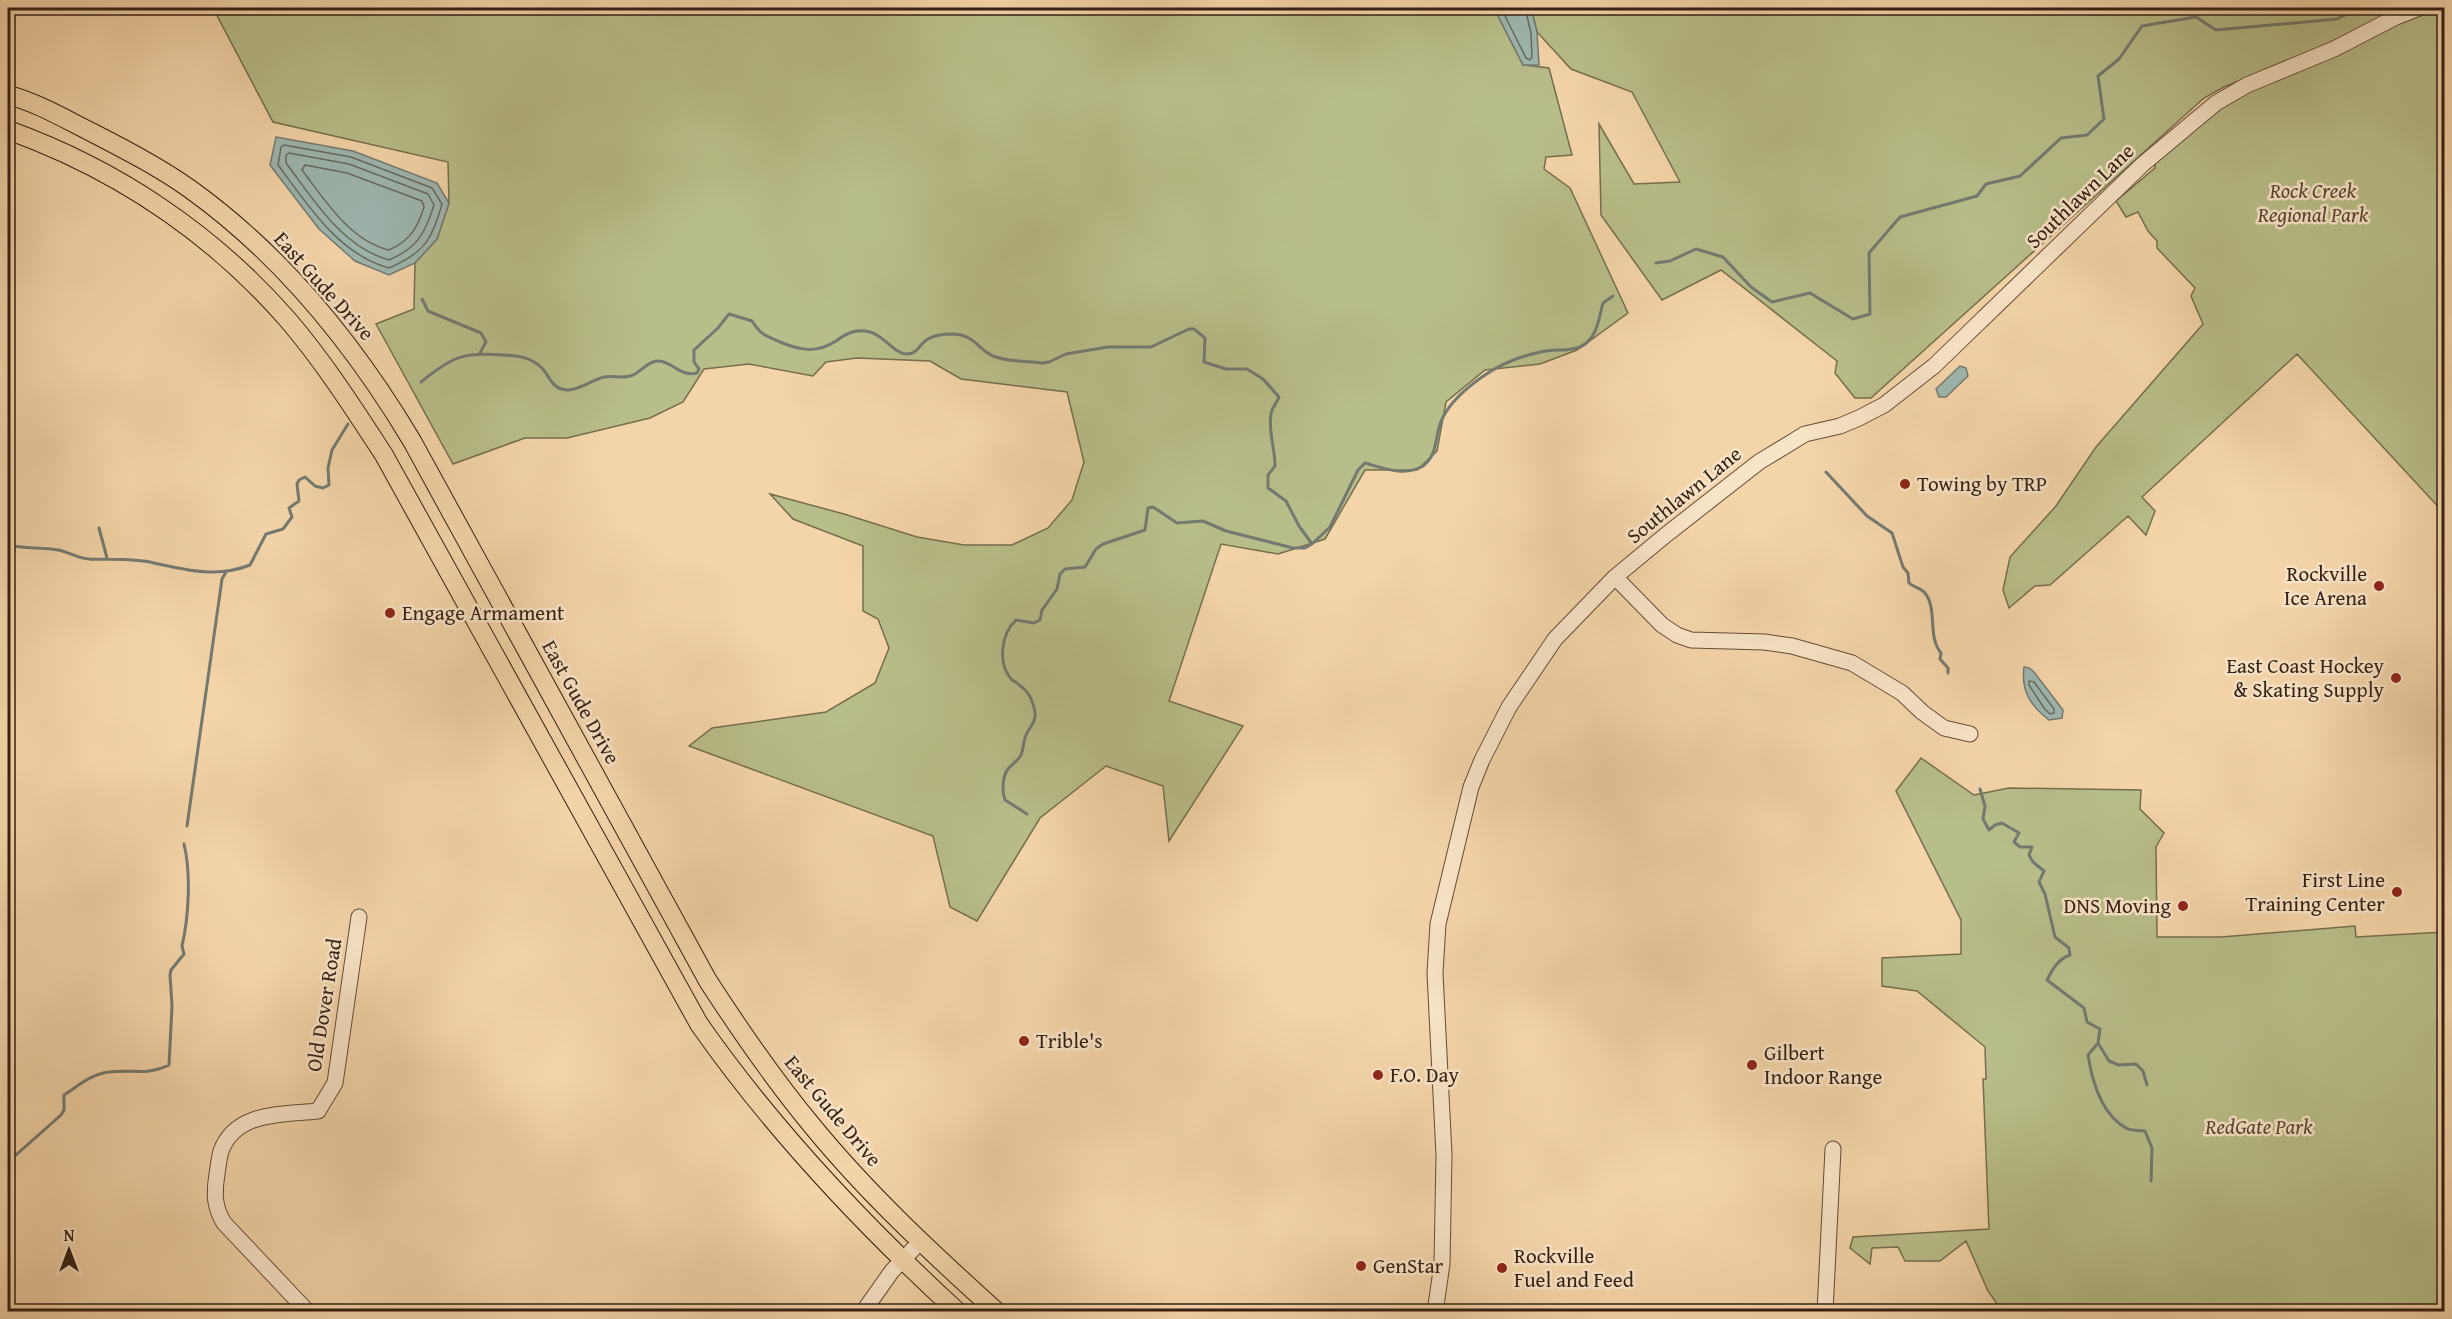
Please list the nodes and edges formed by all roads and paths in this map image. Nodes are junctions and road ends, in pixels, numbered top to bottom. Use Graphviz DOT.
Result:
graph roads {
  1 [pos="2420,8"];
  2 [pos="8,95"];
  3 [pos="8,130"];
  4 [pos="189,188"];
  5 [pos="172,213"];
  6 [pos="1615,577"];
  7 [pos="1970,734"];
  8 [pos="359,917"];
  9 [pos="1833,1149"];
  10 [pos="920,1242"];
  11 [pos="902,1260"];
  12 [pos="308,1311"];
  13 [pos="863,1311"];
  14 [pos="958,1311"];
  15 [pos="997,1311"];
  16 [pos="1435,1311"];
  17 [pos="1825,1311"];
  1 -- 6 [label="street, Southlawn Lane"];
  2 -- 4 [label="main road, East Gude Drive"];
  3 -- 5 [label="main road"];
  4 -- 5 [label="main road"];
  4 -- 10 [label="main road, East Gude Drive"];
  5 -- 11 [label="main road"];
  6 -- 7 [label="street"];
  6 -- 16 [label="street, Southlawn Lane"];
  8 -- 12 [label="street, Old Dover Road"];
  9 -- 17 [label="street"];
  10 -- 11 [label="street"];
  10 -- 15 [label="main road, East Gude Drive"];
  11 -- 13 [label="street"];
  11 -- 14 [label="main road"];
}
